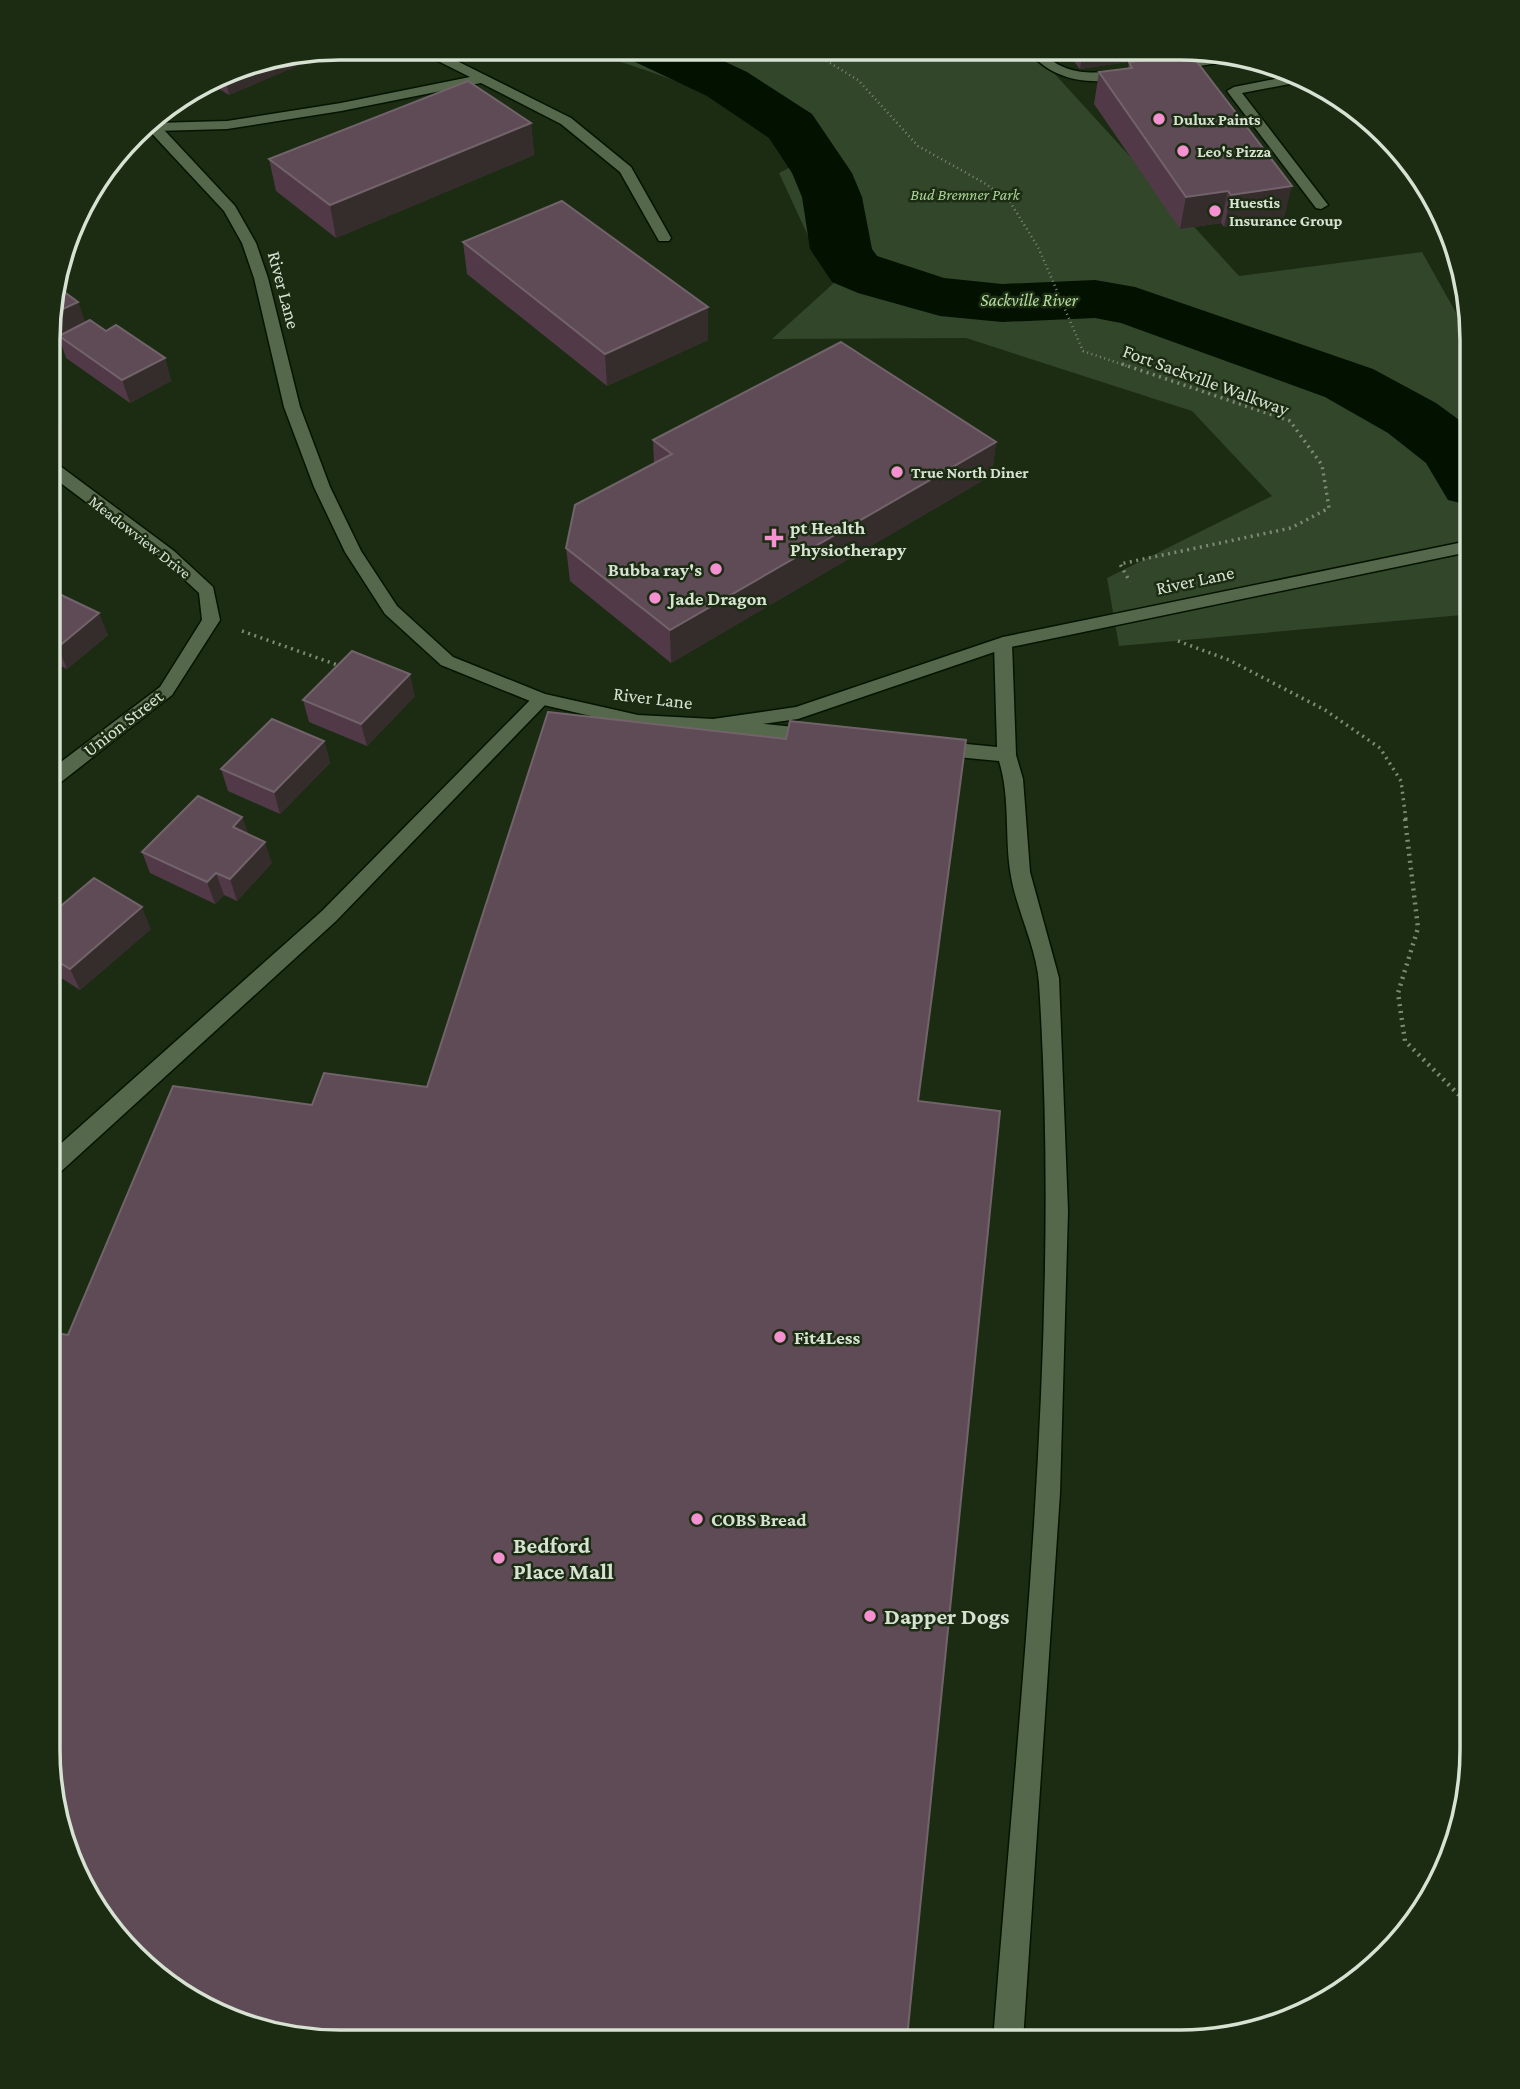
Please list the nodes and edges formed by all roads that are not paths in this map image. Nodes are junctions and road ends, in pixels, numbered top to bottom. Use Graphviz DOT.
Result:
graph roads {
  1 [pos="448,60"];
  2 [pos="1041,60"];
  3 [pos="1207,61"];
  4 [pos="485,78"];
  5 [pos="1287,80"];
  6 [pos="162,123"];
  7 [pos="156,128"];
  8 [pos="1321,205"];
  9 [pos="664,238"];
  10 [pos="60,474"];
  11 [pos="1460,547"];
  12 [pos="211,620"];
  13 [pos="1003,643"];
  14 [pos="541,699"];
  15 [pos="713,725"];
  16 [pos="833,737"];
  17 [pos="913,746"];
  18 [pos="1007,755"];
  19 [pos="60,773"];
  20 [pos="60,1158"];
  21 [pos="1009,2030"];
  1 -- 4 [label="street"];
  2 -- 3 [label="street"];
  4 -- 6 [label="street"];
  4 -- 9 [label="street"];
  5 -- 8 [label="street"];
  7 -- 14 [label="street, River Lane"];
  10 -- 12 [label="street, Meadowview Drive"];
  11 -- 13 [label="street, River Lane"];
  12 -- 19 [label="street, Union Street"];
  13 -- 15 [label="street, River Lane"];
  13 -- 18 [label="street"];
  14 -- 15 [label="street, River Lane"];
  14 -- 20 [label="street"];
  15 -- 16 [label="street"];
  17 -- 18 [label="street"];
  18 -- 21 [label="street"];
}
